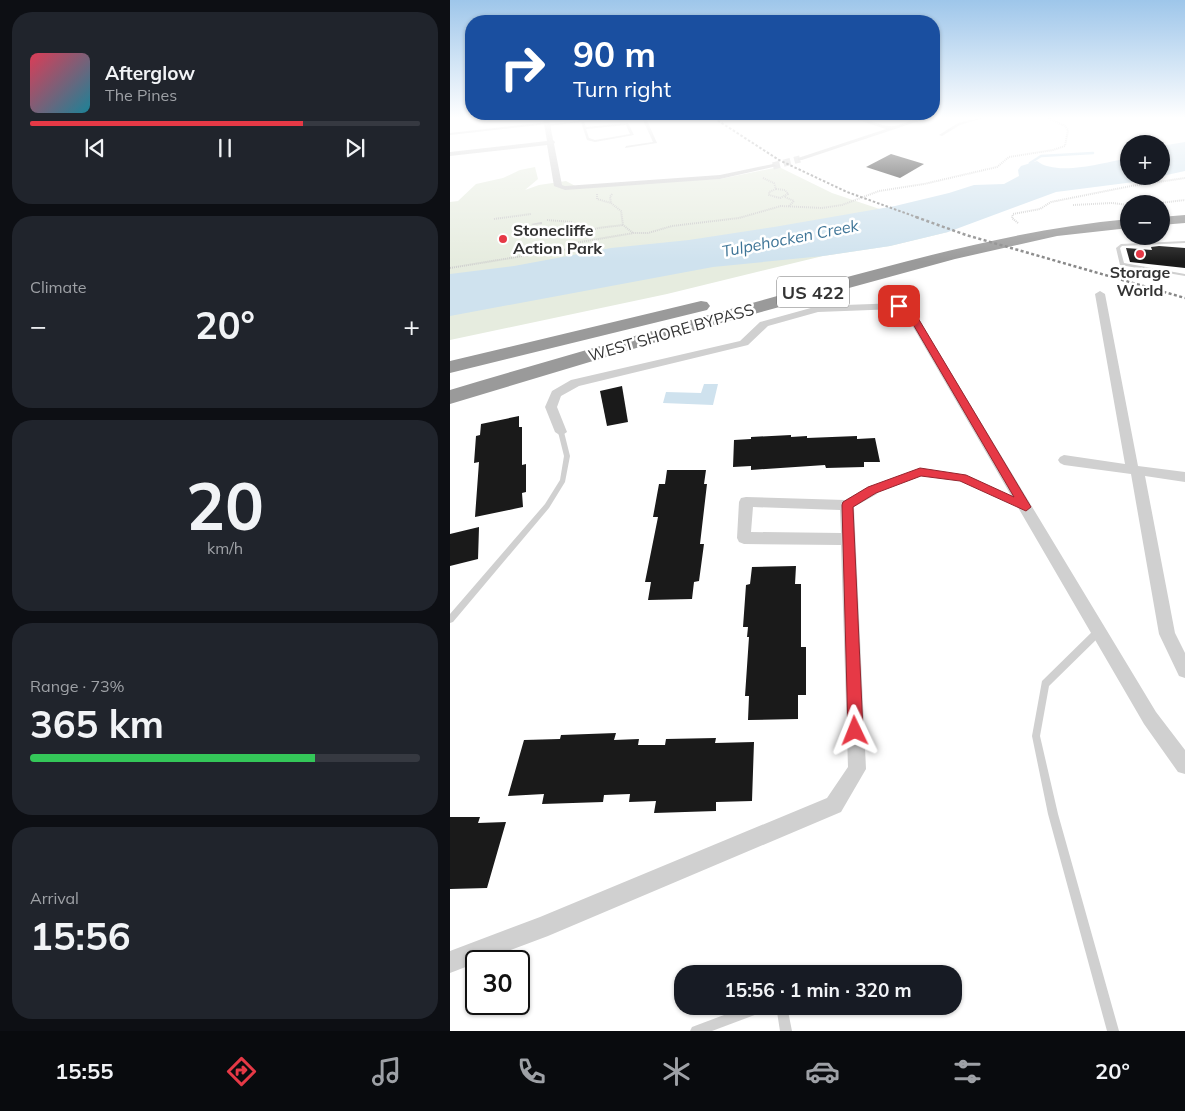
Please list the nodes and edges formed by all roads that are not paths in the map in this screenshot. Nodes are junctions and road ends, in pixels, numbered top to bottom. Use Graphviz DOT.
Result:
graph roads {
  1 [pos="555,166"];
  2 [pos="773,166"];
  3 [pos="1185,208"];
  4 [pos="1170,209"];
  5 [pos="1120,213"];
  6 [pos="1185,213"];
  7 [pos="1170,214"];
  8 [pos="1120,218"];
  9 [pos="541,221"];
  10 [pos="1185,221"];
  11 [pos="1170,222"];
  12 [pos="533,224"];
  13 [pos="1120,226"];
  14 [pos="1039,228"];
  15 [pos="1185,242"];
  16 [pos="940,251"];
  17 [pos="1185,275"];
  18 [pos="1100,294"];
  19 [pos="450,367"];
  20 [pos="544,368"];
  21 [pos="450,386"];
  22 [pos="450,396"];
  23 [pos="450,403"];
  24 [pos="561,432"];
  25 [pos="1064,460"];
  26 [pos="1134,470"];
  27 [pos="1185,476"];
  28 [pos="872,490"];
  29 [pos="847,505"];
  30 [pos="1026,507"];
  31 [pos="849,539"];
  32 [pos="450,620"];
  33 [pos="1099,631"];
  34 [pos="1185,670"];
  35 [pos="1185,765"];
  36 [pos="450,962"];
  37 [pos="740,1015"];
  38 [pos="783,1015"];
  39 [pos="696,1031"];
  40 [pos="786,1031"];
  41 [pos="1113,1031"];
  1 -- 2 [label="street"];
  3 -- 4 [label="highway"];
  5 -- 14 [label="highway"];
  6 -- 7 [label="highway"];
  8 -- 14 [label="highway, WEST SHORE BYPASS / US 422"];
  9 -- 12 [label="lane"];
  10 -- 11 [label="highway"];
  13 -- 20 [label="highway, WEST SHORE BYPASS / US 422"];
  14 -- 16 [label="highway, WEST SHORE BYPASS / US 422"];
  15 -- 17 [label="lane"];
  16 -- 19 [label="highway"];
  16 -- 21 [label="highway, WEST SHORE BYPASS / US 422"];
  18 -- 26 [label="street"];
  20 -- 22 [label="highway, WEST SHORE BYPASS"];
  20 -- 23 [label="highway, US 422"];
  24 -- 30 [label="street"];
  24 -- 32 [label="lane"];
  25 -- 26 [label="street"];
  26 -- 27 [label="street"];
  26 -- 34 [label="street"];
  28 -- 29 [label="street"];
  28 -- 30 [label="lane"];
  29 -- 31 [label="street"];
  29 -- 31 [label="street"];
  30 -- 33 [label="street"];
  31 -- 36 [label="street"];
  33 -- 35 [label="street"];
  33 -- 41 [label="lane"];
  37 -- 39 [label="lane"];
  38 -- 40 [label="lane"];
}
